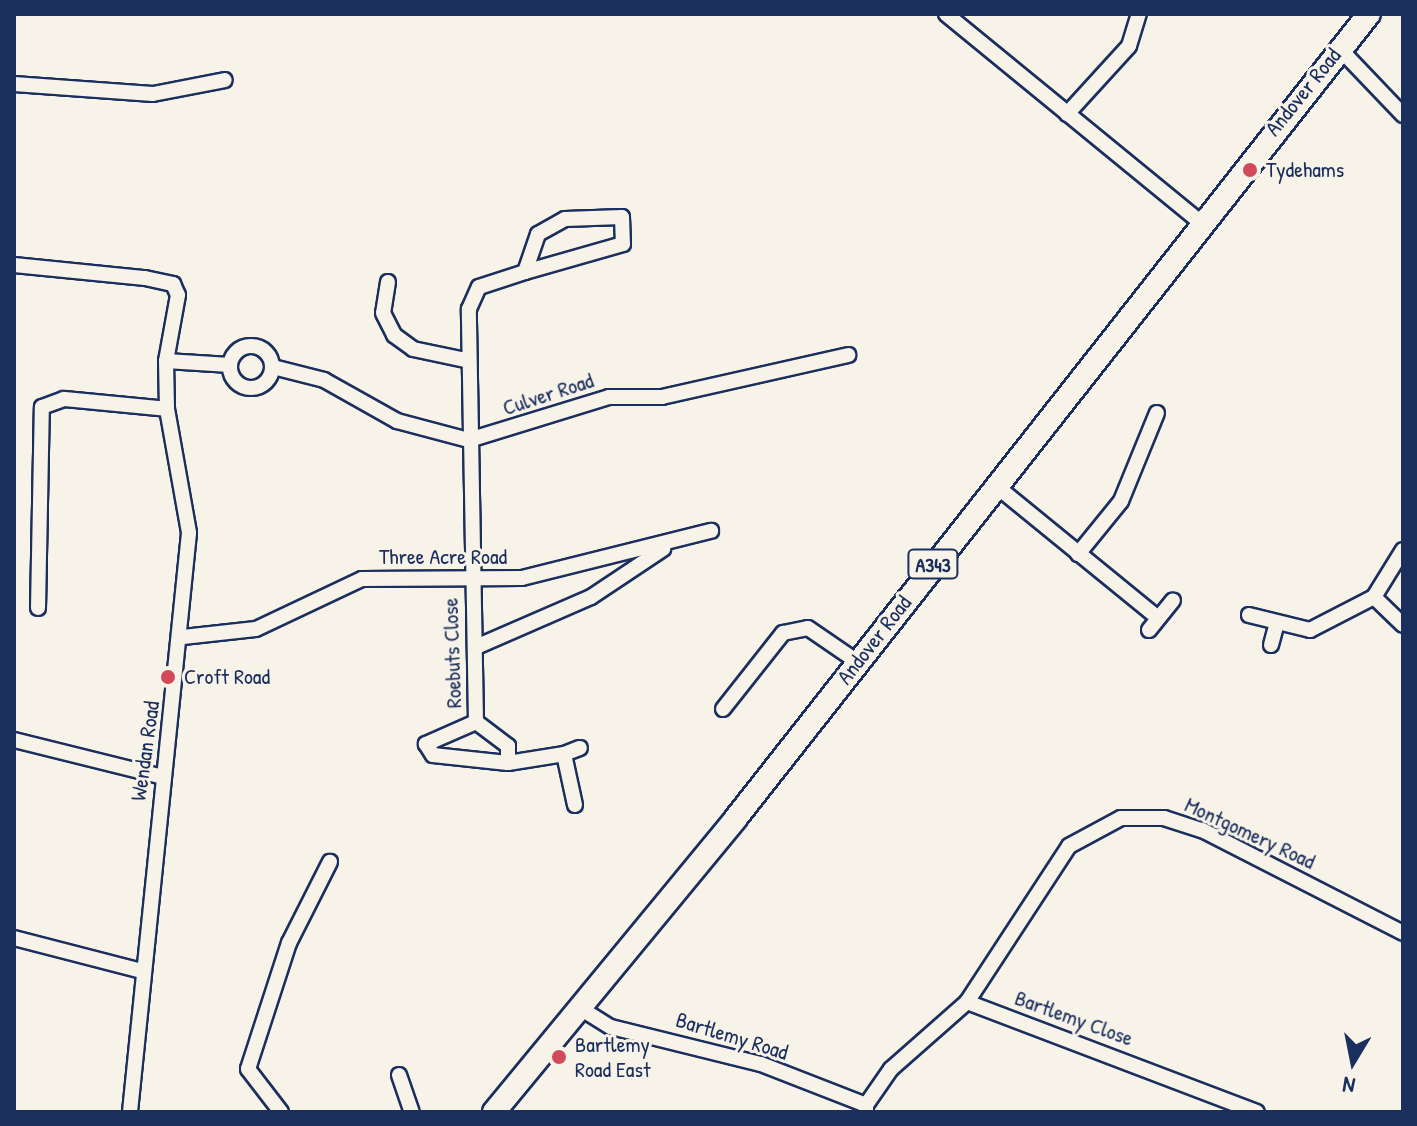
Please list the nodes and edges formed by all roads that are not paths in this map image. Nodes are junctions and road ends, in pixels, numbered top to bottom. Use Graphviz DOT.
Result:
graph roads {
  1 [pos="946,14"];
  2 [pos="1139,14"];
  3 [pos="1369,14"];
  4 [pos="1338,47"];
  5 [pos="225,80"];
  6 [pos="14,84"];
  7 [pos="1067,114"];
  8 [pos="1403,115"];
  9 [pos="1200,222"];
  10 [pos="14,265"];
  11 [pos="525,272"];
  12 [pos="388,282"];
  13 [pos="848,355"];
  14 [pos="465,360"];
  15 [pos="166,361"];
  16 [pos="230,365"];
  17 [pos="273,367"];
  18 [pos="167,409"];
  19 [pos="1157,413"];
  20 [pos="469,440"];
  21 [pos="995,485"];
  22 [pos="711,531"];
  23 [pos="663,549"];
  24 [pos="1403,550"];
  25 [pos="1078,554"];
  26 [pos="472,583"];
  27 [pos="1374,597"];
  28 [pos="1173,600"];
  29 [pos="38,608"];
  30 [pos="1249,615"];
  31 [pos="1403,625"];
  32 [pos="1276,626"];
  33 [pos="183,637"];
  34 [pos="1271,645"];
  35 [pos="476,647"];
  36 [pos="856,661"];
  37 [pos="723,709"];
  38 [pos="476,722"];
  39 [pos="14,740"];
  40 [pos="580,748"];
  41 [pos="564,754"];
  42 [pos="508,763"];
  43 [pos="163,777"];
  44 [pos="575,805"];
  45 [pos="330,862"];
  46 [pos="1403,933"];
  47 [pos="14,938"];
  48 [pos="142,971"];
  49 [pos="967,1002"];
  50 [pos="580,1008"];
  51 [pos="399,1075"];
  52 [pos="866,1109"];
  53 [pos="130,1112"];
  54 [pos="281,1112"];
  55 [pos="412,1112"];
  56 [pos="494,1112"];
  57 [pos="1257,1112"];
  1 -- 7 [label="street"];
  2 -- 7 [label="street"];
  3 -- 4 [label="main road, Andover Road / A343"];
  4 -- 8 [label="street"];
  4 -- 9 [label="main road, Andover Road / A343"];
  5 -- 6 [label="street"];
  7 -- 9 [label="street"];
  9 -- 21 [label="main road, Andover Road / A343"];
  10 -- 15 [label="street, Wendan Road"];
  11 -- 11 [label="street"];
  11 -- 14 [label="street, Roebuts Close"];
  12 -- 14 [label="street"];
  13 -- 20 [label="street, Culver Road"];
  14 -- 20 [label="street, Roebuts Close"];
  15 -- 16 [label="street"];
  15 -- 18 [label="street, Wendan Road"];
  16 -- 17 [label="street"];
  16 -- 17 [label="street"];
  17 -- 20 [label="street"];
  18 -- 29 [label="street"];
  18 -- 33 [label="street, Wendan Road"];
  19 -- 25 [label="street"];
  20 -- 26 [label="street, Roebuts Close"];
  21 -- 25 [label="street"];
  21 -- 36 [label="main road, Andover Road / A343"];
  22 -- 23 [label="street, Three Acre Road"];
  23 -- 26 [label="street, Three Acre Road"];
  23 -- 35 [label="street, Three Acre Road"];
  24 -- 27 [label="street"];
  25 -- 28 [label="street"];
  26 -- 33 [label="street, Three Acre Road"];
  26 -- 35 [label="street, Roebuts Close"];
  27 -- 31 [label="street"];
  27 -- 32 [label="street"];
  30 -- 32 [label="street"];
  32 -- 34 [label="street"];
  33 -- 43 [label="street, Wendan Road"];
  35 -- 38 [label="street, Roebuts Close"];
  36 -- 37 [label="street"];
  36 -- 50 [label="main road, Andover Road / A343"];
  38 -- 42 [label="street, Roebuts Close"];
  38 -- 42 [label="street, Roebuts Close"];
  39 -- 43 [label="street"];
  40 -- 41 [label="street, Roebuts Close"];
  41 -- 42 [label="street, Roebuts Close"];
  41 -- 44 [label="street"];
  43 -- 48 [label="street, Wendan Road"];
  45 -- 54 [label="street"];
  46 -- 49 [label="street, Montgomery Road"];
  47 -- 48 [label="street"];
  48 -- 53 [label="street, Wendan Road"];
  49 -- 52 [label="street"];
  49 -- 57 [label="street, Bartlemy Close"];
  50 -- 52 [label="street, Bartlemy Road"];
  50 -- 56 [label="main road, Andover Road / A343"];
  51 -- 55 [label="street"];
}
